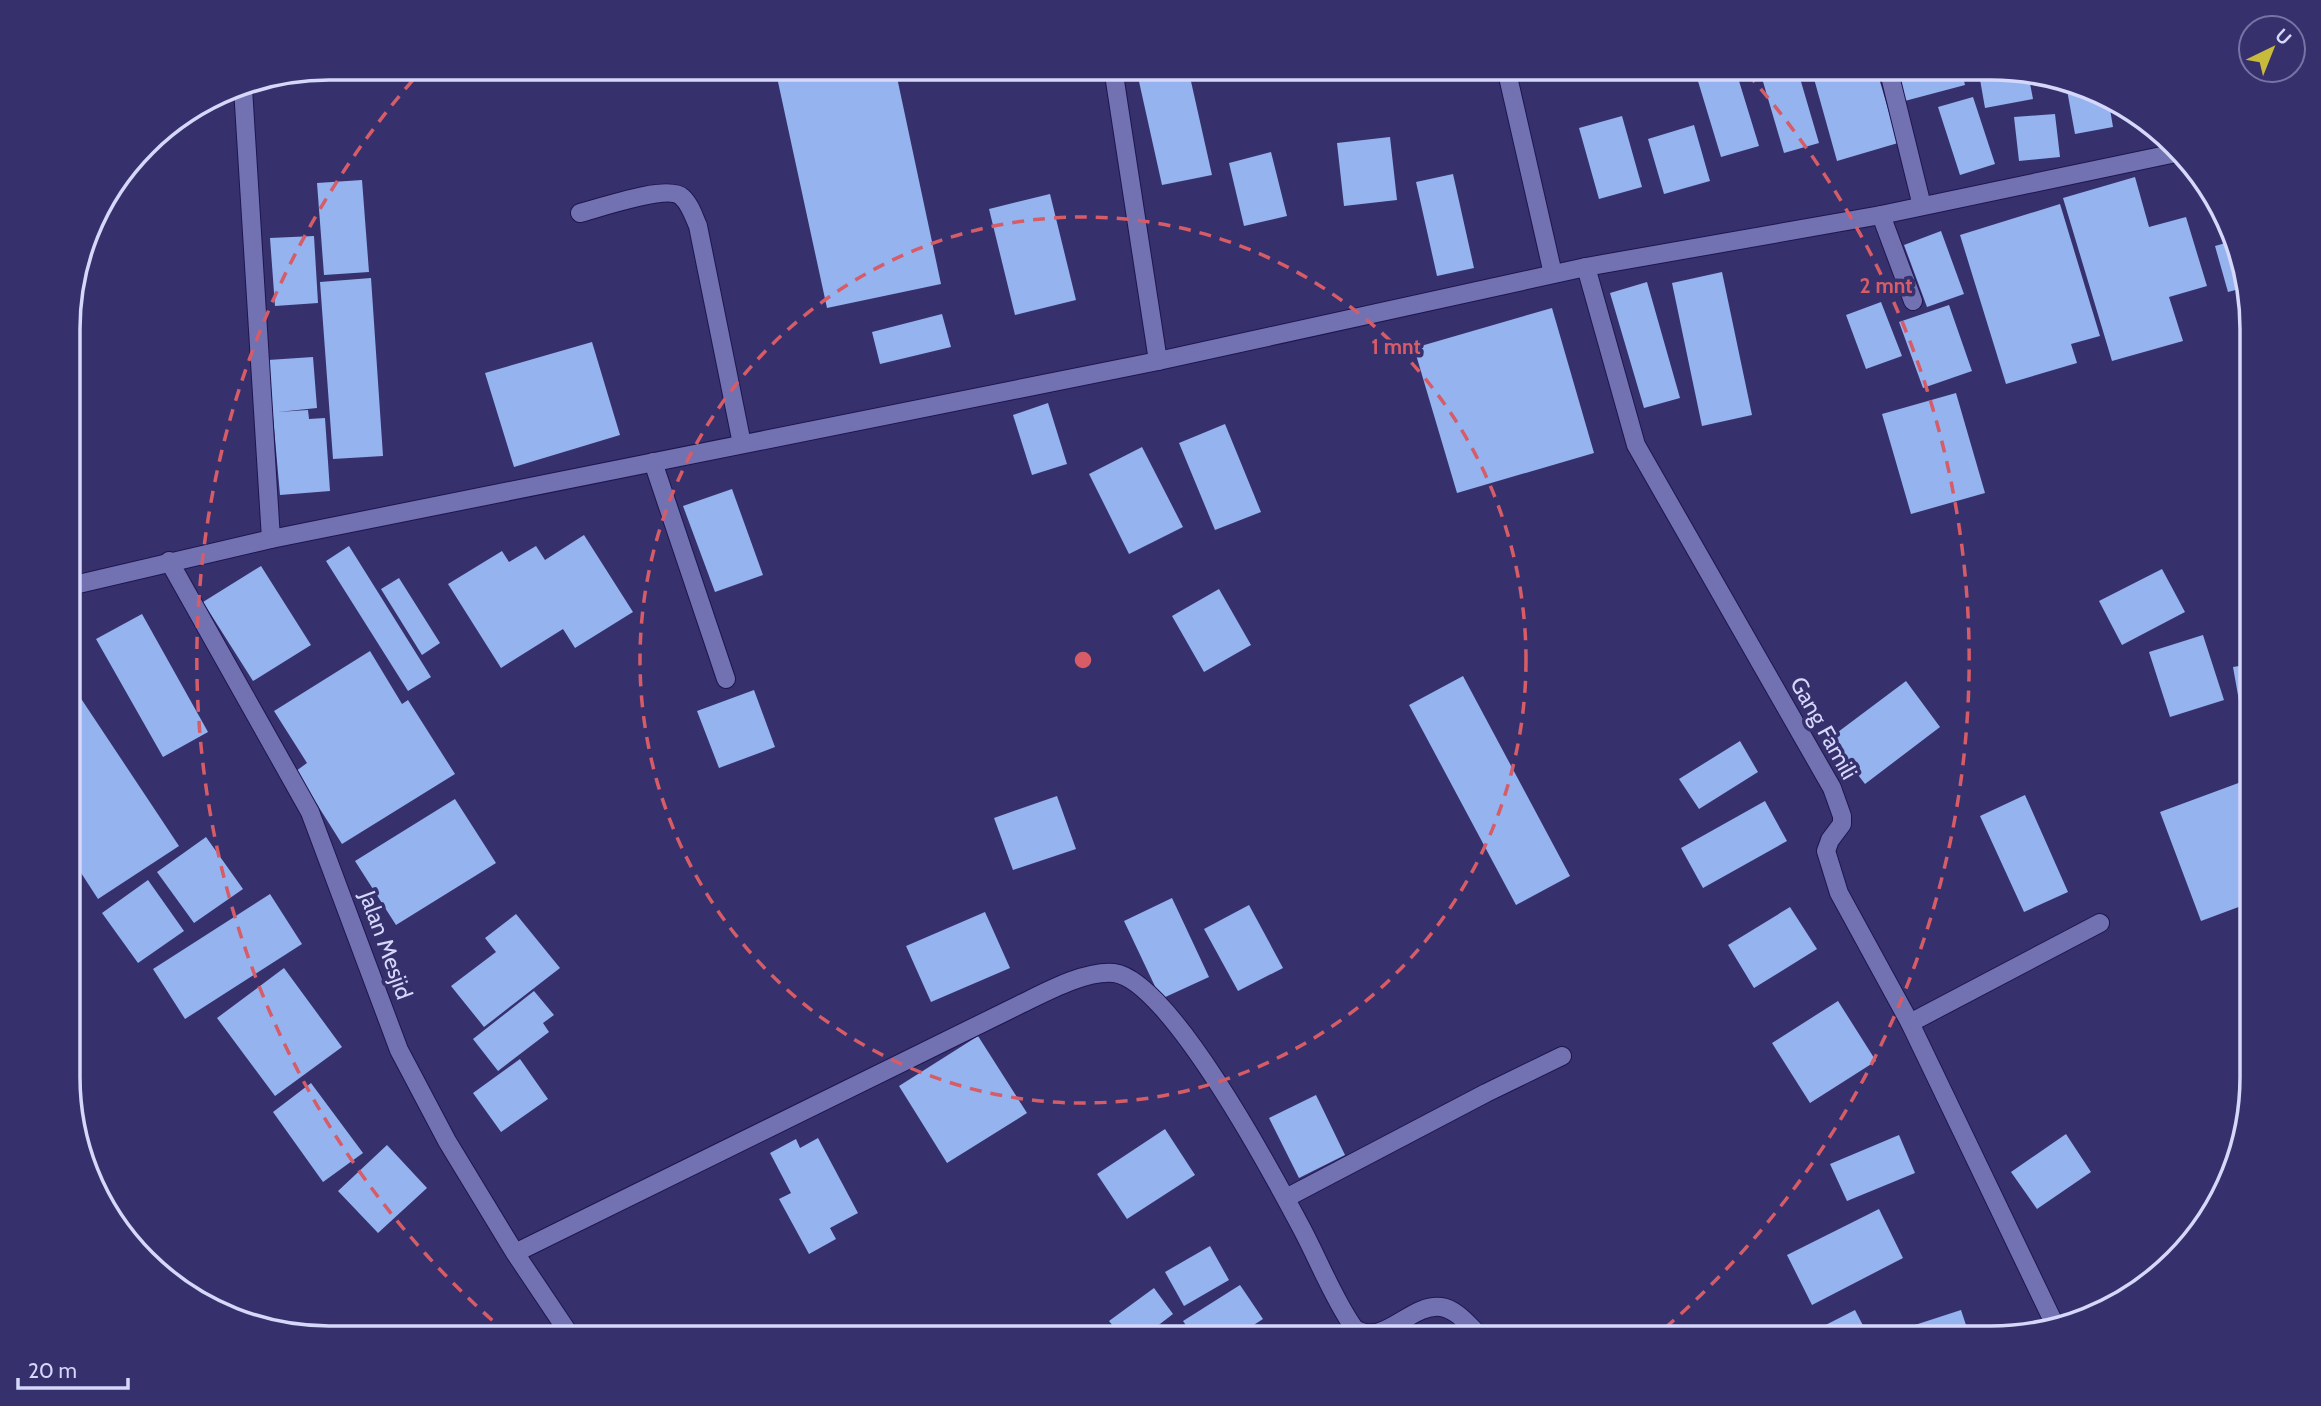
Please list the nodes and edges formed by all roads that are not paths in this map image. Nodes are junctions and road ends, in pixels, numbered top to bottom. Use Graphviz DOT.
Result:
graph roads {
  1 [pos="1115,80"];
  2 [pos="1509,80"];
  3 [pos="1891,80"];
  4 [pos="243,96"];
  5 [pos="2169,154"];
  6 [pos="1922,206"];
  7 [pos="580,213"];
  8 [pos="1881,215"];
  9 [pos="1586,267"];
  10 [pos="1553,274"];
  11 [pos="1913,301"];
  12 [pos="1158,361"];
  13 [pos="742,444"];
  14 [pos="653,462"];
  15 [pos="271,538"];
  16 [pos="169,561"];
  17 [pos="80,584"];
  18 [pos="726,679"];
  19 [pos="2100,923"];
  20 [pos="1910,1023"];
  21 [pos="1562,1056"];
  22 [pos="1286,1198"];
  23 [pos="515,1253"];
  24 [pos="2052,1318"];
  25 [pos="564,1326"];
  26 [pos="1353,1326"];
  27 [pos="1391,1326"];
  28 [pos="1470,1326"];
  1 -- 12 [label="street"];
  2 -- 10 [label="street"];
  3 -- 6 [label="street"];
  4 -- 15 [label="street"];
  5 -- 6 [label="street"];
  6 -- 8 [label="street"];
  7 -- 13 [label="street"];
  8 -- 9 [label="street"];
  8 -- 11 [label="street"];
  9 -- 10 [label="street"];
  9 -- 20 [label="street, Gang Famili"];
  10 -- 12 [label="street"];
  12 -- 13 [label="street"];
  13 -- 14 [label="street"];
  14 -- 15 [label="street"];
  14 -- 18 [label="street"];
  15 -- 16 [label="street"];
  16 -- 17 [label="street"];
  16 -- 23 [label="street, Jalan Mesjid"];
  19 -- 20 [label="street"];
  20 -- 24 [label="street, Gang Famili"];
  21 -- 22 [label="street"];
  22 -- 23 [label="street"];
  22 -- 26 [label="street"];
  23 -- 25 [label="street, Jalan Mesjid"];
  27 -- 28 [label="street"];
}
